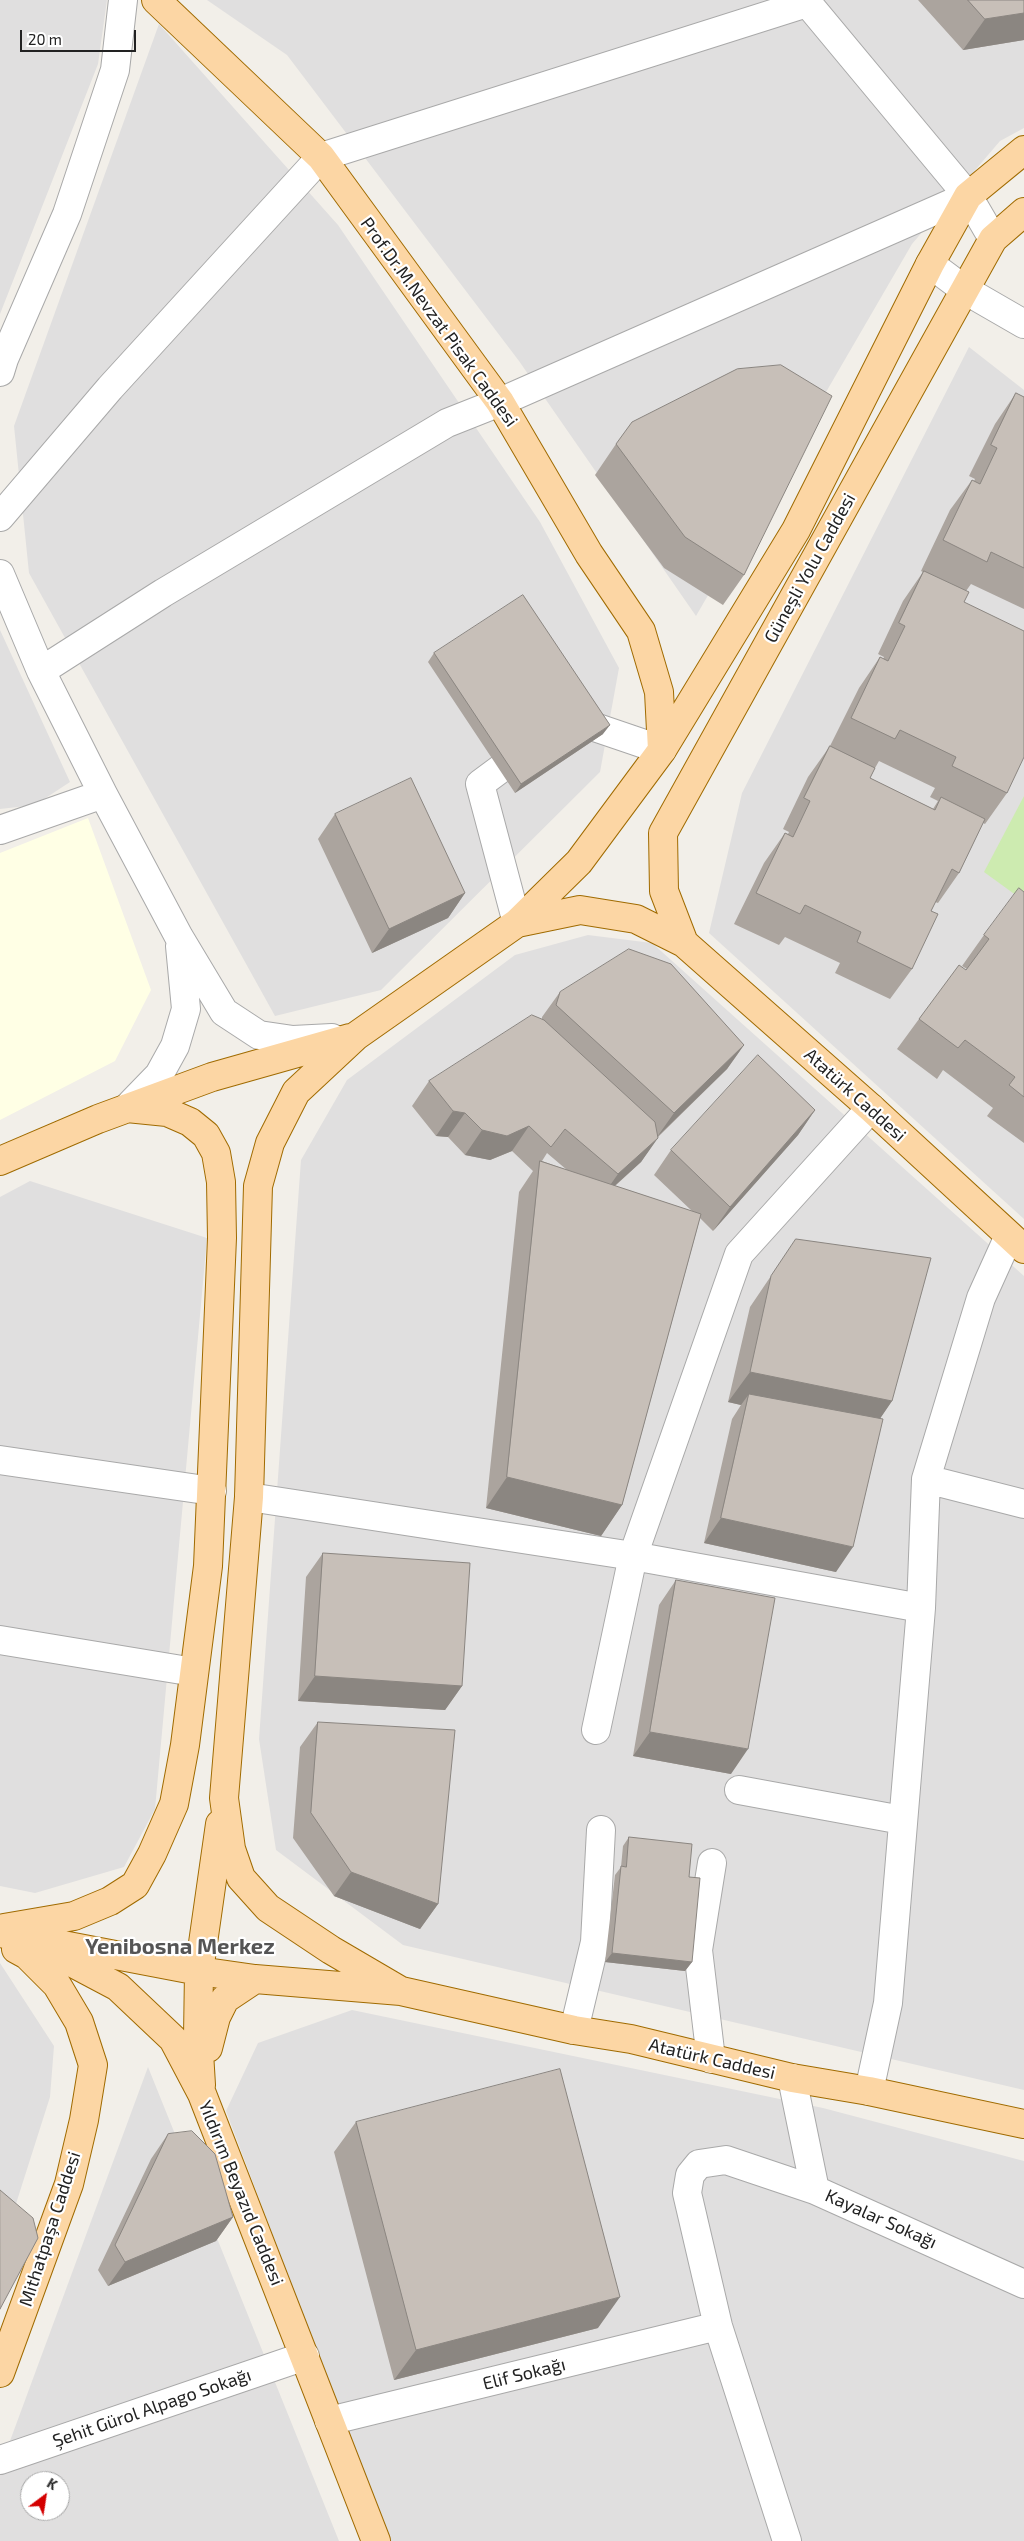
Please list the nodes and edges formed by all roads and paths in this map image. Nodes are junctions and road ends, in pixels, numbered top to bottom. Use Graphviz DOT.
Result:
graph roads {
  1 [pos="123,0"];
  2 [pos="156,0"];
  3 [pos="806,2"];
  4 [pos="1024,150"];
  5 [pos="321,157"];
  6 [pos="968,196"];
  7 [pos="1024,212"];
  8 [pos="994,239"];
  9 [pos="930,264"];
  10 [pos="965,290"];
  11 [pos="1024,324"];
  12 [pos="1,360"];
  13 [pos="500,402"];
  14 [pos="0,517"];
  15 [pos="0,574"];
  16 [pos="41,671"];
  17 [pos="662,750"];
  18 [pos="103,794"];
  19 [pos="0,830"];
  20 [pos="517,923"];
  21 [pos="179,937"];
  22 [pos="684,943"];
  23 [pos="356,1036"];
  24 [pos="127,1108"];
  25 [pos="871,1108"];
  26 [pos="0,1161"];
  27 [pos="1016,1243"];
  28 [pos="0,1460"];
  29 [pos="926,1479"];
  30 [pos="212,1491"];
  31 [pos="249,1497"];
  32 [pos="1024,1504"];
  33 [pos="633,1556"];
  34 [pos="921,1608"];
  35 [pos="0,1640"];
  36 [pos="194,1672"];
  37 [pos="596,1730"];
  38 [pos="739,1790"];
  39 [pos="224,1798"];
  40 [pos="902,1820"];
  41 [pos="601,1830"];
  42 [pos="712,1863"];
  43 [pos="0,1928"];
  44 [pos="0,1936"];
  45 [pos="199,1971"];
  46 [pos="255,1979"];
  47 [pos="401,1991"];
  48 [pos="574,2030"];
  49 [pos="711,2059"];
  50 [pos="792,2078"];
  51 [pos="869,2091"];
  52 [pos="202,2094"];
  53 [pos="1024,2124"];
  54 [pos="815,2190"];
  55 [pos="1024,2284"];
  56 [pos="718,2326"];
  57 [pos="305,2356"];
  58 [pos="0,2373"];
  59 [pos="329,2421"];
  60 [pos="0,2460"];
  61 [pos="375,2541"];
  62 [pos="787,2541"];
  1 -- 12 [label="street"];
  2 -- 5 [label="main road, Prof.Dr.M.Nevzat Pisak Caddesi"];
  3 -- 5 [label="street"];
  3 -- 6 [label="street"];
  4 -- 6 [label="main road, Güneşli Yolu Caddesi"];
  5 -- 13 [label="main road, Prof.Dr.M.Nevzat Pisak Caddesi"];
  5 -- 14 [label="street"];
  6 -- 8 [label="street"];
  6 -- 9 [label="main road, Güneşli Yolu Caddesi"];
  6 -- 13 [label="street"];
  7 -- 8 [label="main road, Güneşli Yolu Caddesi"];
  8 -- 10 [label="main road, Güneşli Yolu Caddesi"];
  9 -- 10 [label="street"];
  9 -- 17 [label="main road, Güneşli Yolu Caddesi"];
  10 -- 11 [label="street"];
  10 -- 22 [label="main road, Güneşli Yolu Caddesi"];
  13 -- 16 [label="street"];
  13 -- 17 [label="main road, Prof.Dr.M.Nevzat Pisak Caddesi"];
  15 -- 16 [label="street"];
  16 -- 18 [label="street"];
  17 -- 20 [label="main road, Güneşli Yolu Caddesi"];
  17 -- 20 [label="street"];
  18 -- 19 [label="street"];
  18 -- 21 [label="street"];
  20 -- 22 [label="main road"];
  20 -- 23 [label="main road"];
  21 -- 23 [label="street"];
  21 -- 24 [label="street"];
  22 -- 25 [label="main road, Atatürk Caddesi"];
  23 -- 24 [label="main road"];
  23 -- 31 [label="main road"];
  24 -- 26 [label="main road"];
  24 -- 30 [label="main road"];
  25 -- 27 [label="main road, Atatürk Caddesi"];
  25 -- 33 [label="street"];
  27 -- 29 [label="street"];
  28 -- 30 [label="street"];
  29 -- 32 [label="street"];
  29 -- 34 [label="street"];
  30 -- 36 [label="main road"];
  31 -- 33 [label="street"];
  31 -- 39 [label="main road"];
  33 -- 34 [label="street"];
  33 -- 37 [label="street"];
  34 -- 40 [label="street"];
  35 -- 36 [label="street"];
  36 -- 43 [label="main road"];
  38 -- 40 [label="street"];
  39 -- 45 [label="main road"];
  39 -- 47 [label="main road"];
  40 -- 51 [label="street"];
  41 -- 48 [label="street"];
  42 -- 49 [label="street"];
  44 -- 45 [label="main road"];
  44 -- 52 [label="main road, Yıldırım Beyazıd Caddesi"];
  44 -- 58 [label="main road, Mithatpaşa Caddesi"];
  45 -- 46 [label="main road"];
  45 -- 52 [label="main road"];
  46 -- 47 [label="main road"];
  46 -- 52 [label="main road"];
  47 -- 48 [label="main road, Atatürk Caddesi"];
  48 -- 49 [label="main road, Atatürk Caddesi"];
  49 -- 50 [label="main road, Atatürk Caddesi"];
  50 -- 51 [label="main road, Atatürk Caddesi"];
  50 -- 54 [label="street, Kayalar Sokağı"];
  51 -- 53 [label="main road, Atatürk Caddesi"];
  52 -- 57 [label="main road, Yıldırım Beyazıd Caddesi"];
  54 -- 55 [label="street, Kayalar Sokağı"];
  54 -- 56 [label="street"];
  56 -- 59 [label="street, Elif Sokağı"];
  56 -- 62 [label="street"];
  57 -- 59 [label="main road, Yıldırım Beyazıd Caddesi"];
  57 -- 60 [label="street, Şehit Gürol Alpago Sokağı"];
  59 -- 61 [label="main road, Yıldırım Beyazıd Caddesi"];
}
